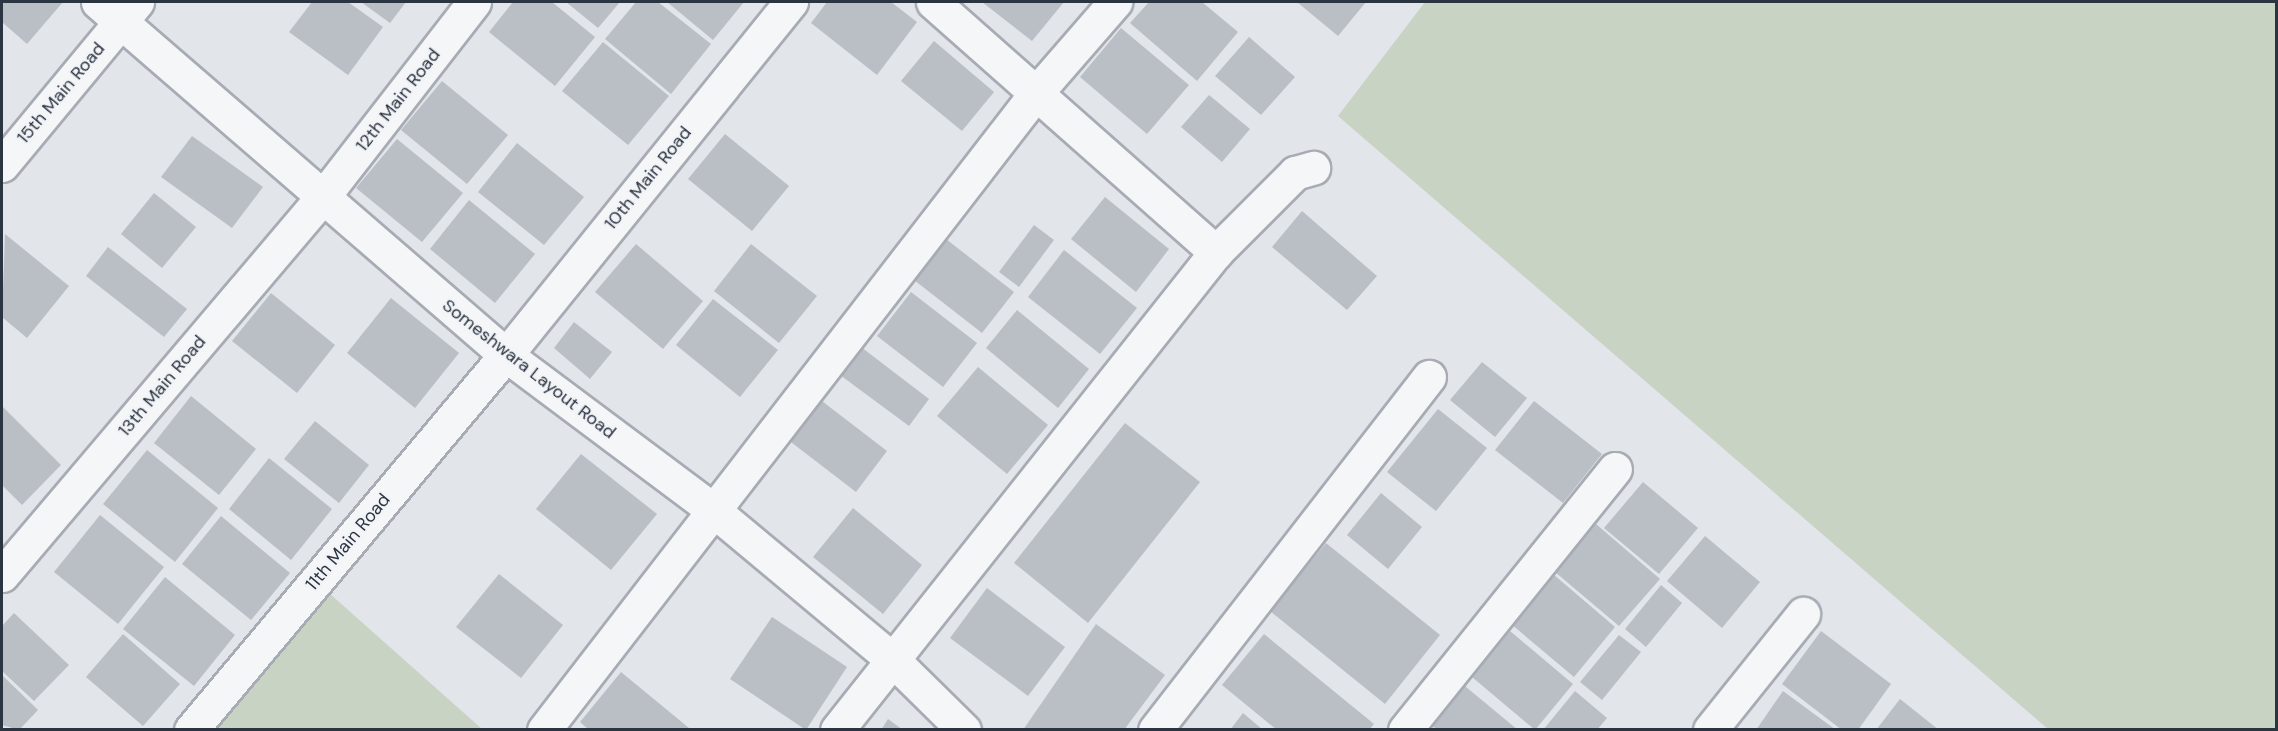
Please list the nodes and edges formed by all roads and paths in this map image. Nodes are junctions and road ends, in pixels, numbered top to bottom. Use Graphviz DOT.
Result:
graph roads {
  1 [pos="474,2"];
  2 [pos="791,2"];
  3 [pos="933,2"];
  4 [pos="1114,2"];
  5 [pos="119,8"];
  6 [pos="1036,93"];
  7 [pos="2,165"];
  8 [pos="1313,168"];
  9 [pos="322,198"];
  10 [pos="1216,252"];
  11 [pos="506,355"];
  12 [pos="1429,377"];
  13 [pos="1615,469"];
  14 [pos="713,510"];
  15 [pos="2,575"];
  16 [pos="1803,614"];
  17 [pos="892,659"];
  18 [pos="191,729"];
  19 [pos="544,729"];
  20 [pos="837,729"];
  21 [pos="964,729"];
  22 [pos="1155,729"];
  23 [pos="1405,729"];
  24 [pos="1710,729"];
  1 -- 9 [label="street, 12th Main Road"];
  2 -- 11 [label="street, 10th Main Road"];
  3 -- 6 [label="street"];
  4 -- 6 [label="street"];
  5 -- 7 [label="street, 15th Main Road"];
  5 -- 9 [label="street, Someshwara Layout Road"];
  6 -- 10 [label="street"];
  6 -- 14 [label="street"];
  8 -- 10 [label="street"];
  9 -- 11 [label="street, Someshwara Layout Road"];
  9 -- 15 [label="street, 13th Main Road"];
  10 -- 17 [label="street"];
  11 -- 14 [label="street, Someshwara Layout Road"];
  11 -- 18 [label="street, 11th Main Road"];
  12 -- 22 [label="street"];
  13 -- 23 [label="street"];
  14 -- 17 [label="street, Someshwara Layout Road"];
  14 -- 19 [label="street"];
  16 -- 24 [label="street"];
  17 -- 20 [label="street"];
  17 -- 21 [label="street, Someshwara Layout Road"];
}
